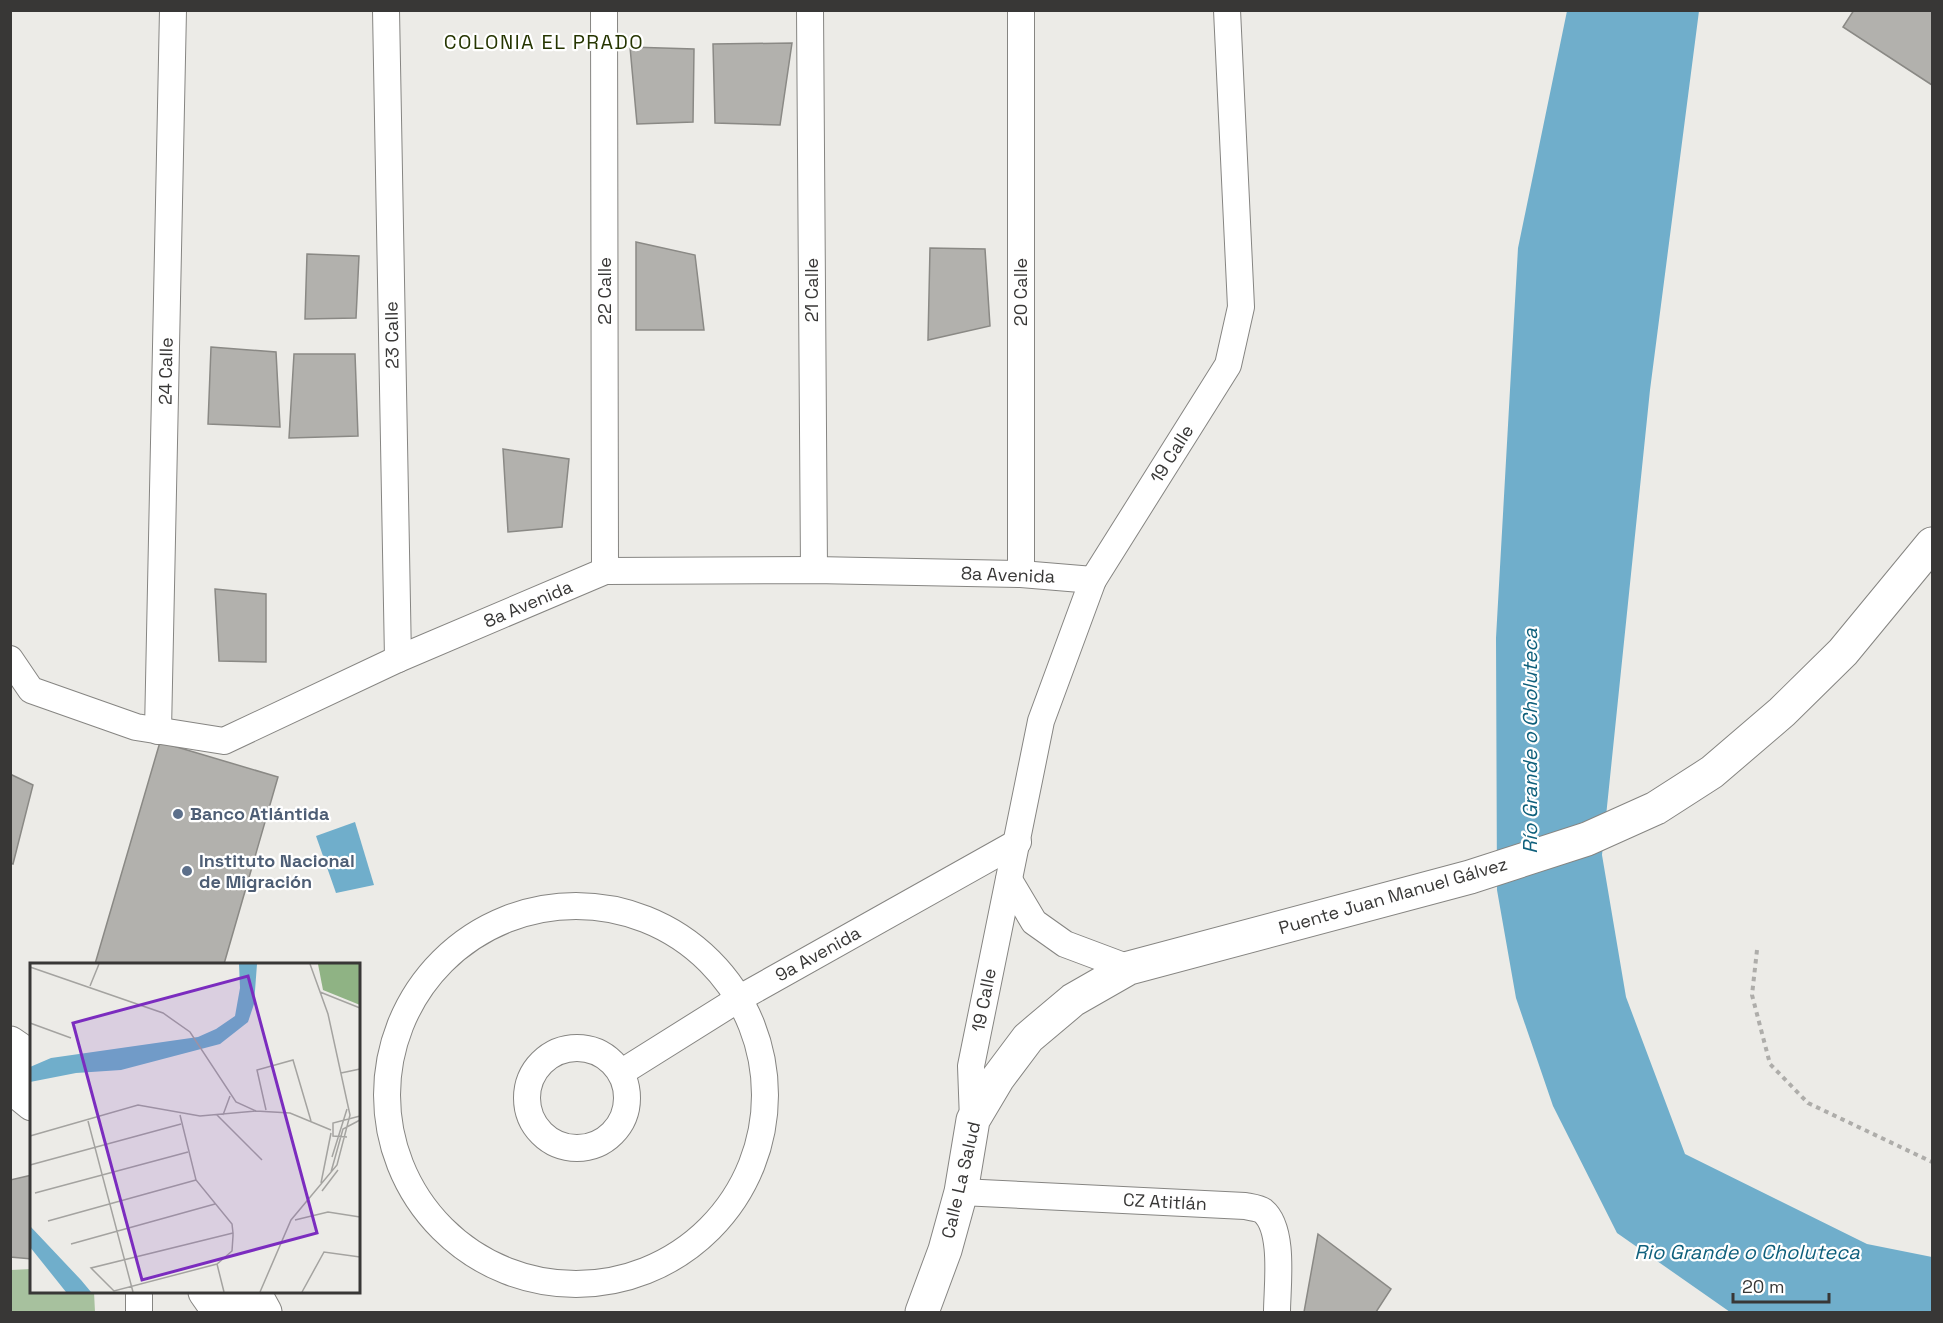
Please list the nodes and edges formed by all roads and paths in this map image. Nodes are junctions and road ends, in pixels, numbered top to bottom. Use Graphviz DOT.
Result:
graph roads {
  1 [pos="173,10"];
  2 [pos="386,10"];
  3 [pos="604,10"];
  4 [pos="810,10"];
  5 [pos="1021,10"];
  6 [pos="1227,10"];
  7 [pos="1924,556"];
  8 [pos="814,570"];
  9 [pos="605,571"];
  10 [pos="1021,574"];
  11 [pos="1093,580"];
  12 [pos="10,659"];
  13 [pos="398,659"];
  14 [pos="158,730"];
  15 [pos="1018,842"];
  16 [pos="1009,880"];
  17 [pos="1757,950"];
  18 [pos="1129,968"];
  19 [pos="740,998"];
  20 [pos="10,1043"];
  21 [pos="30,1057"];
  22 [pos="10,1067"];
  23 [pos="622,1072"];
  24 [pos="30,1080"];
  25 [pos="10,1086"];
  26 [pos="30,1102"];
  27 [pos="972,1120"];
  28 [pos="1932,1162"];
  29 [pos="961,1192"];
  30 [pos="139,1293"];
  31 [pos="206,1293"];
  32 [pos="233,1293"];
  33 [pos="255,1293"];
  34 [pos="139,1312"];
  35 [pos="219,1312"];
  36 [pos="244,1312"];
  37 [pos="265,1312"];
  38 [pos="921,1312"];
  39 [pos="1277,1312"];
  1 -- 14 [label="street, 24 Calle"];
  2 -- 13 [label="street, 23 Calle"];
  3 -- 9 [label="street, 22 Calle"];
  4 -- 8 [label="street, 21 Calle"];
  5 -- 10 [label="street, 20 Calle"];
  6 -- 11 [label="street, 19 Calle"];
  7 -- 18 [label="main road, Puente Juan Manuel Gálvez"];
  8 -- 9 [label="street, 8a Avenida"];
  8 -- 10 [label="street, 8a Avenida"];
  9 -- 13 [label="street, 8a Avenida"];
  10 -- 11 [label="street, 8a Avenida"];
  11 -- 15 [label="street, 19 Calle"];
  12 -- 14 [label="street, 8a Avenida"];
  13 -- 14 [label="street, 8a Avenida"];
  15 -- 16 [label="street, 19 Calle"];
  15 -- 19 [label="street, 9a Avenida"];
  16 -- 18 [label="street"];
  16 -- 27 [label="street, 19 Calle"];
  17 -- 28 [label="path"];
  18 -- 27 [label="main road, Calle La Salud"];
  19 -- 19 [label="street"];
  19 -- 23 [label="street, 9a Avenida"];
  20 -- 21 [label="main road"];
  22 -- 24 [label="main road"];
  25 -- 26 [label="main road"];
  27 -- 29 [label="main road, Calle La Salud"];
  29 -- 38 [label="main road, Calle La Salud"];
  29 -- 39 [label="street, CZ Atitlán"];
  30 -- 34 [label="street"];
  31 -- 35 [label="main road"];
  32 -- 36 [label="main road"];
  33 -- 37 [label="main road"];
}
